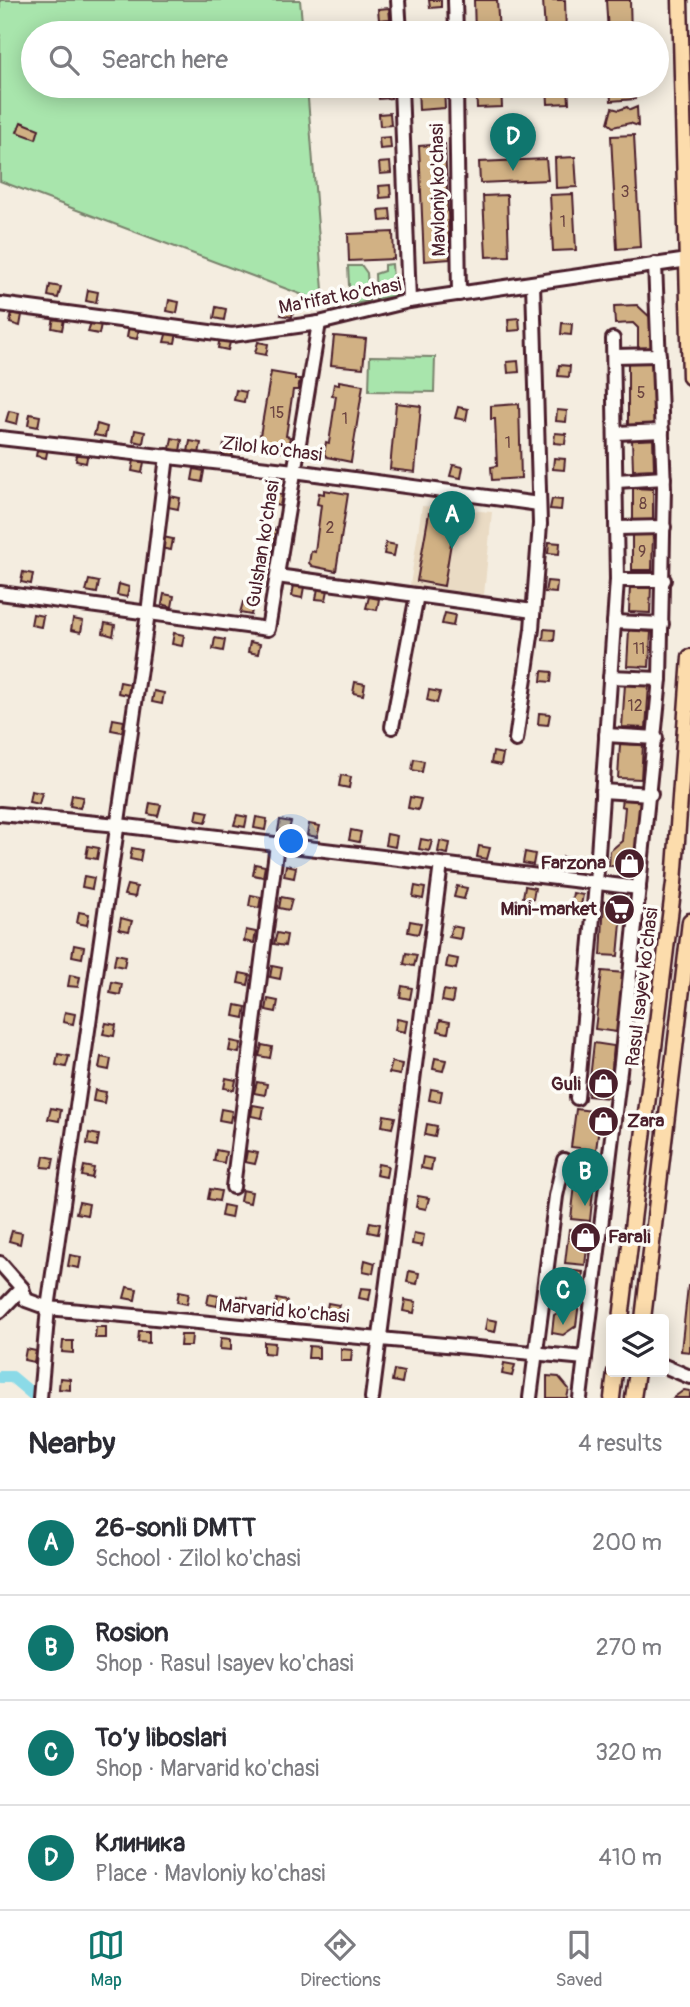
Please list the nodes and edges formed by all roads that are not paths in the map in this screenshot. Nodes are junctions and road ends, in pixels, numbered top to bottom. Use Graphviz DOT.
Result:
graph roads {
  1 [pos="398,0"];
  2 [pos="455,0"];
  3 [pos="680,0"];
  4 [pos="399,21"];
  5 [pos="456,21"];
  6 [pos="401,98"];
  7 [pos="456,98"];
  8 [pos="688,260"];
  9 [pos="655,264"];
  10 [pos="533,283"];
  11 [pos="459,294"];
  12 [pos="409,302"];
  13 [pos="0,304"];
  14 [pos="319,323"];
  15 [pos="690,332"];
  16 [pos="613,340"];
  17 [pos="659,355"];
  18 [pos="614,356"];
  19 [pos="690,358"];
  20 [pos="690,377"];
  21 [pos="662,431"];
  22 [pos="616,433"];
  23 [pos="0,438"];
  24 [pos="167,456"];
  25 [pos="294,471"];
  26 [pos="664,478"];
  27 [pos="617,481"];
  28 [pos="539,504"];
  29 [pos="664,527"];
  30 [pos="617,528"];
  31 [pos="277,576"];
  32 [pos="617,580"];
  33 [pos="664,580"];
  34 [pos="0,593"];
  35 [pos="417,595"];
  36 [pos="533,611"];
  37 [pos="148,613"];
  38 [pos="614,622"];
  39 [pos="662,624"];
  40 [pos="690,657"];
  41 [pos="610,677"];
  42 [pos="660,679"];
  43 [pos="392,727"];
  44 [pos="606,735"];
  45 [pos="656,738"];
  46 [pos="516,740"];
  47 [pos="602,791"];
  48 [pos="651,794"];
  49 [pos="0,814"];
  50 [pos="118,825"];
  51 [pos="277,844"];
  52 [pos="441,864"];
  53 [pos="596,883"];
  54 [pos="639,888"];
  55 [pos="690,920"];
  56 [pos="577,1098"];
  57 [pos="564,1160"];
  58 [pos="233,1187"];
  59 [pos="0,1263"];
  60 [pos="22,1288"];
  61 [pos="48,1308"];
  62 [pos="0,1311"];
  63 [pos="622,1314"];
  64 [pos="644,1314"];
  65 [pos="380,1339"];
  66 [pos="536,1353"];
  67 [pos="585,1358"];
  68 [pos="669,1368"];
  69 [pos="614,1377"];
  70 [pos="636,1377"];
  71 [pos="690,1377"];
  72 [pos="40,1397"];
  73 [pos="372,1398"];
  74 [pos="530,1398"];
  75 [pos="580,1398"];
  76 [pos="612,1398"];
  77 [pos="634,1398"];
  1 -- 4 [label="street"];
  2 -- 5 [label="street"];
  3 -- 8 [label="main road"];
  6 -- 12 [label="street"];
  7 -- 11 [label="street, Mavloniy ko'chasi"];
  8 -- 9 [label="street, Ma'rifat ko'chasi"];
  8 -- 15 [label="main road"];
  9 -- 10 [label="street, Ma'rifat ko'chasi"];
  9 -- 17 [label="street"];
  10 -- 11 [label="street, Ma'rifat ko'chasi"];
  10 -- 28 [label="street"];
  11 -- 12 [label="street, Ma'rifat ko'chasi"];
  12 -- 14 [label="street, Ma'rifat ko'chasi"];
  13 -- 14 [label="street, Ma'rifat ko'chasi"];
  14 -- 25 [label="street, Gulshan ko'chasi"];
  15 -- 19 [label="main road"];
  16 -- 18 [label="street"];
  17 -- 18 [label="street"];
  17 -- 21 [label="street"];
  18 -- 22 [label="street"];
  19 -- 20 [label="main road"];
  21 -- 22 [label="street"];
  21 -- 26 [label="street"];
  22 -- 27 [label="street"];
  23 -- 24 [label="street, Zilol ko'chasi"];
  24 -- 25 [label="street, Zilol ko'chasi"];
  24 -- 37 [label="street"];
  25 -- 28 [label="street, Zilol ko'chasi"];
  25 -- 31 [label="street, Gulshan ko'chasi"];
  26 -- 27 [label="street"];
  26 -- 29 [label="street"];
  27 -- 30 [label="street"];
  28 -- 36 [label="street"];
  29 -- 30 [label="street"];
  29 -- 33 [label="street"];
  30 -- 32 [label="street"];
  31 -- 35 [label="street"];
  31 -- 37 [label="street, Gulshan ko'chasi"];
  32 -- 33 [label="street"];
  32 -- 38 [label="street"];
  33 -- 39 [label="street"];
  34 -- 37 [label="street, Gulshan ko'chasi"];
  35 -- 36 [label="street"];
  35 -- 43 [label="street"];
  36 -- 46 [label="street"];
  37 -- 50 [label="street"];
  38 -- 39 [label="street"];
  38 -- 41 [label="street"];
  39 -- 42 [label="street"];
  40 -- 63 [label="main road, Rasul Isayev ko'chasi"];
  41 -- 42 [label="street"];
  41 -- 44 [label="street"];
  42 -- 45 [label="street"];
  44 -- 45 [label="street"];
  44 -- 47 [label="street"];
  45 -- 48 [label="street"];
  47 -- 48 [label="street"];
  47 -- 53 [label="street"];
  48 -- 54 [label="street"];
  49 -- 50 [label="street"];
  50 -- 51 [label="street"];
  50 -- 61 [label="street"];
  51 -- 52 [label="street"];
  51 -- 58 [label="street"];
  52 -- 53 [label="street"];
  52 -- 65 [label="street"];
  53 -- 54 [label="street"];
  53 -- 56 [label="street"];
  54 -- 67 [label="street"];
  55 -- 64 [label="main road, Rasul Isayev ko'chasi"];
  57 -- 66 [label="street"];
  59 -- 60 [label="street"];
  60 -- 61 [label="street"];
  60 -- 62 [label="street"];
  61 -- 65 [label="street, Marvarid ko'chasi"];
  61 -- 72 [label="street"];
  65 -- 66 [label="street, Marvarid ko'chasi"];
  65 -- 73 [label="street"];
  66 -- 67 [label="street, Marvarid ko'chasi"];
  66 -- 74 [label="street"];
  67 -- 75 [label="street"];
  68 -- 71 [label="street"];
  69 -- 76 [label="main road"];
  70 -- 77 [label="main road"];
}
